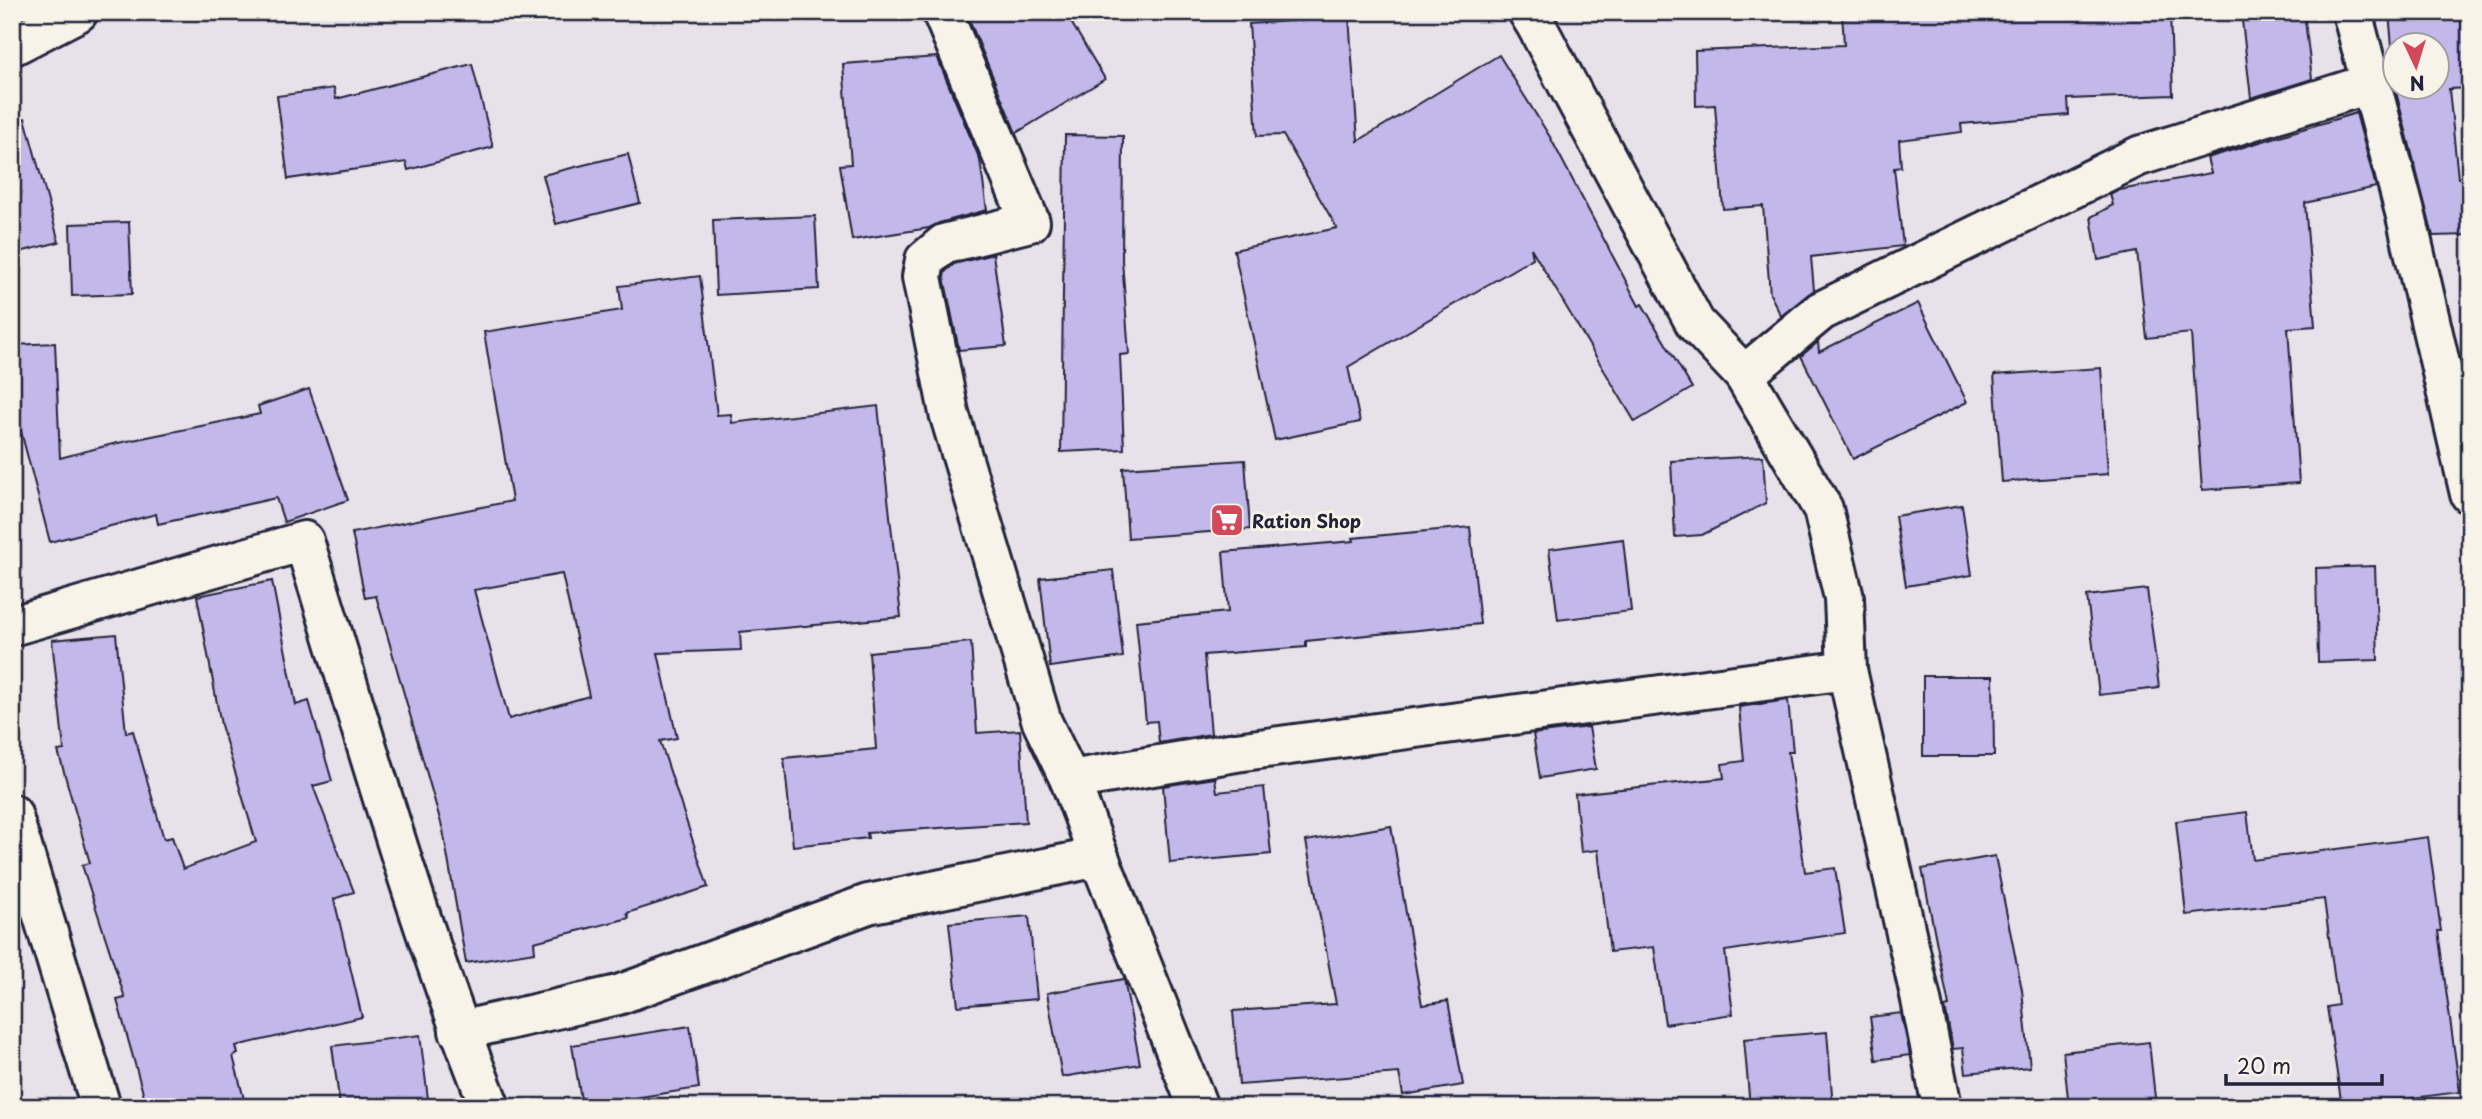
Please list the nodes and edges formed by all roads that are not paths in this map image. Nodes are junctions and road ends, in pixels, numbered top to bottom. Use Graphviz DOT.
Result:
graph roads {
  1 [pos="78,12"];
  2 [pos="942,12"];
  3 [pos="1528,12"];
  4 [pos="2352,12"];
  5 [pos="12,46"];
  6 [pos="2372,83"];
  7 [pos="1744,375"];
  8 [pos="2470,494"];
  9 [pos="12,626"];
  10 [pos="1847,670"];
  11 [pos="1070,780"];
  12 [pos="12,814"];
  13 [pos="1099,857"];
  14 [pos="459,1031"];
  15 [pos="101,1107"];
  16 [pos="490,1107"];
  17 [pos="1198,1107"];
  18 [pos="1942,1107"];
  1 -- 5 [label="street"];
  2 -- 11 [label="street"];
  3 -- 7 [label="street"];
  4 -- 6 [label="street"];
  6 -- 7 [label="street"];
  6 -- 8 [label="street"];
  7 -- 10 [label="street"];
  9 -- 14 [label="street"];
  10 -- 11 [label="street"];
  10 -- 18 [label="street"];
  11 -- 13 [label="street"];
  12 -- 15 [label="street"];
  13 -- 14 [label="street"];
  13 -- 17 [label="street"];
  14 -- 16 [label="street"];
}
